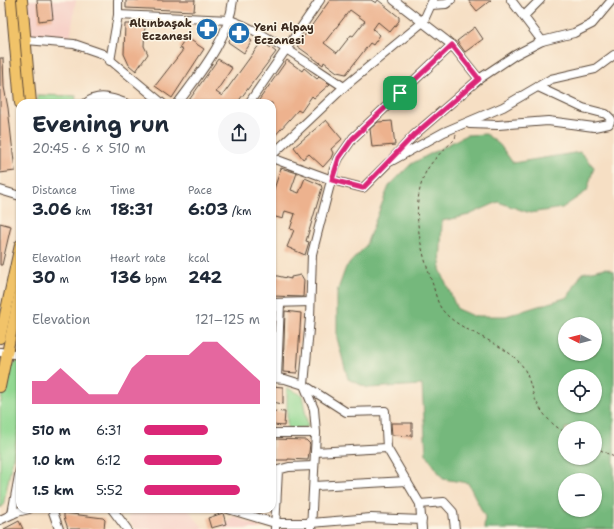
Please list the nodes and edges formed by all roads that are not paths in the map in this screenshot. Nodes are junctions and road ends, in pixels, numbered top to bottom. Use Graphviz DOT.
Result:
graph roads {
  1 [pos="11,0"];
  2 [pos="22,0"];
  3 [pos="118,0"];
  4 [pos="232,0"];
  5 [pos="320,0"];
  6 [pos="394,0"];
  7 [pos="451,0"];
  8 [pos="511,0"];
  9 [pos="540,0"];
  10 [pos="612,0"];
  11 [pos="432,2"];
  12 [pos="118,15"];
  13 [pos="524,16"];
  14 [pos="230,20"];
  15 [pos="423,22"];
  16 [pos="26,40"];
  17 [pos="542,40"];
  18 [pos="452,45"];
  19 [pos="286,50"];
  20 [pos="614,55"];
  21 [pos="110,61"];
  22 [pos="479,79"];
  23 [pos="344,87"];
  24 [pos="538,87"];
  25 [pos="20,99"];
  26 [pos="31,99"];
  27 [pos="92,99"];
  28 [pos="111,99"];
  29 [pos="157,99"];
  30 [pos="181,99"];
  31 [pos="252,99"];
  32 [pos="463,125"];
  33 [pos="276,151"];
  34 [pos="276,159"];
  35 [pos="388,163"];
  36 [pos="332,180"];
  37 [pos="0,190"];
  38 [pos="16,195"];
  39 [pos="16,264"];
  40 [pos="310,302"];
  41 [pos="276,303"];
  42 [pos="16,306"];
  43 [pos="0,338"];
  44 [pos="4,353"];
  45 [pos="16,354"];
  46 [pos="276,378"];
  47 [pos="304,385"];
  48 [pos="0,387"];
  49 [pos="326,400"];
  50 [pos="314,409"];
  51 [pos="276,433"];
  52 [pos="316,433"];
  53 [pos="387,448"];
  54 [pos="315,452"];
  55 [pos="314,466"];
  56 [pos="276,470"];
  57 [pos="407,482"];
  58 [pos="314,486"];
  59 [pos="16,492"];
  60 [pos="420,504"];
  61 [pos="16,513"];
  62 [pos="54,513"];
  63 [pos="115,513"];
  64 [pos="239,513"];
  65 [pos="275,513"];
  66 [pos="12,514"];
  67 [pos="0,520"];
  68 [pos="422,520"];
  69 [pos="275,526"];
  70 [pos="312,526"];
  71 [pos="60,529"];
  72 [pos="127,529"];
  73 [pos="422,529"];
  74 [pos="455,529"];
  1 -- 25 [label="main road"];
  2 -- 16 [label="main road"];
  3 -- 12 [label="street"];
  4 -- 14 [label="street"];
  5 -- 19 [label="street"];
  6 -- 15 [label="street"];
  7 -- 11 [label="street"];
  8 -- 13 [label="street"];
  9 -- 13 [label="street"];
  10 -- 17 [label="street"];
  11 -- 15 [label="street"];
  12 -- 14 [label="street"];
  12 -- 21 [label="street"];
  13 -- 17 [label="street"];
  14 -- 19 [label="street"];
  14 -- 30 [label="street"];
  15 -- 18 [label="street"];
  15 -- 23 [label="street"];
  16 -- 21 [label="street"];
  16 -- 26 [label="main road"];
  17 -- 22 [label="street"];
  18 -- 22 [label="street"];
  18 -- 36 [label="street"];
  19 -- 23 [label="street"];
  19 -- 31 [label="street"];
  20 -- 24 [label="street"];
  21 -- 29 [label="street"];
  22 -- 35 [label="street"];
  23 -- 33 [label="street"];
  24 -- 32 [label="street"];
  24 -- 32 [label="street"];
  27 -- 28 [label="street"];
  32 -- 35 [label="street"];
  34 -- 36 [label="street"];
  35 -- 36 [label="street"];
  36 -- 40 [label="street"];
  37 -- 38 [label="street"];
  39 -- 43 [label="main road"];
  40 -- 41 [label="street"];
  40 -- 47 [label="street"];
  42 -- 44 [label="main road"];
  44 -- 45 [label="street"];
  44 -- 48 [label="main road"];
  46 -- 47 [label="street"];
  47 -- 49 [label="street"];
  47 -- 50 [label="street"];
  49 -- 50 [label="street"];
  49 -- 53 [label="street"];
  50 -- 52 [label="street"];
  51 -- 52 [label="street"];
  52 -- 54 [label="street"];
  53 -- 54 [label="street"];
  53 -- 57 [label="street"];
  54 -- 55 [label="street"];
  55 -- 56 [label="street"];
  55 -- 58 [label="street"];
  57 -- 58 [label="street"];
  57 -- 60 [label="street"];
  58 -- 70 [label="street"];
  59 -- 66 [label="street"];
  60 -- 68 [label="street"];
  60 -- 74 [label="street"];
  61 -- 66 [label="street"];
  62 -- 71 [label="street"];
  63 -- 72 [label="street"];
  64 -- 69 [label="street"];
  65 -- 69 [label="street"];
  66 -- 67 [label="street"];
  68 -- 70 [label="street"];
  68 -- 73 [label="street"];
  69 -- 70 [label="street"];
}
